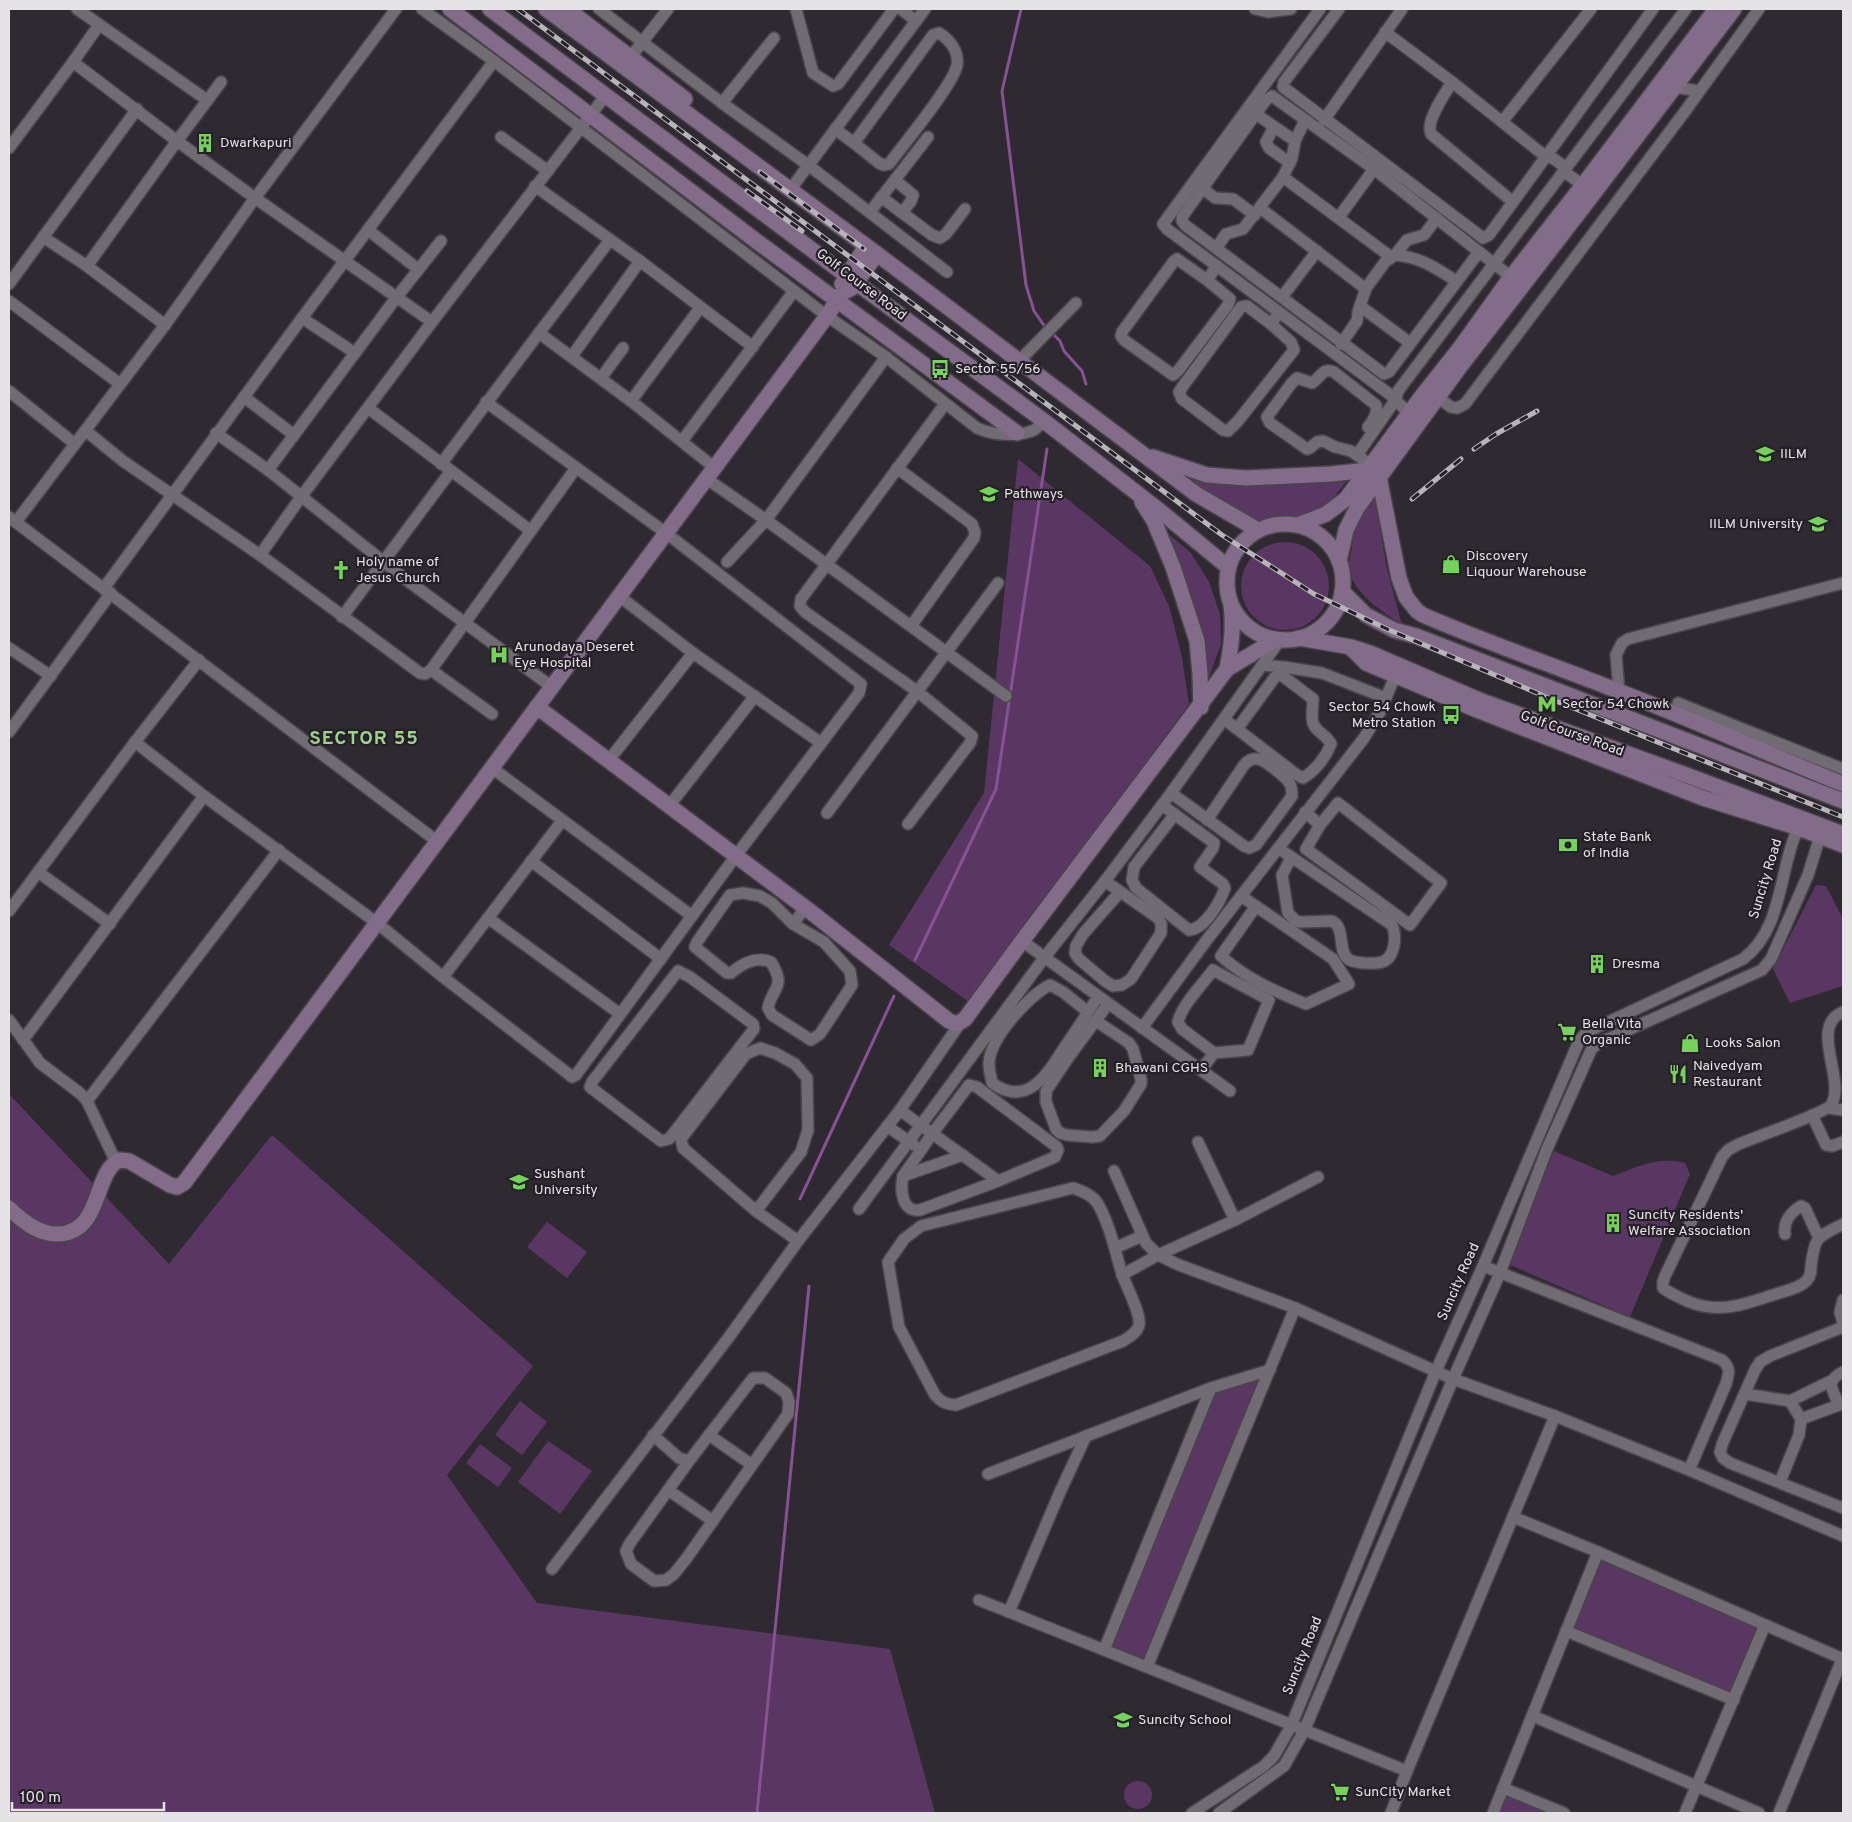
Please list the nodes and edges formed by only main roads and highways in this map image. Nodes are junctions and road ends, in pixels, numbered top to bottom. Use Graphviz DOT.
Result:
graph roads {
  1 [pos="450,9"];
  2 [pos="490,9"];
  3 [pos="546,9"];
  4 [pos="567,9"];
  5 [pos="1716,9"];
  6 [pos="1734,9"];
  7 [pos="627,62"];
  8 [pos="792,186"];
  9 [pos="872,250"];
  10 [pos="851,279"];
  11 [pos="840,296"];
  12 [pos="1022,359"];
  13 [pos="1017,433"];
  14 [pos="1140,452"];
  15 [pos="1373,471"];
  16 [pos="1135,492"];
  17 [pos="1298,525"];
  18 [pos="1258,530"];
  19 [pos="1339,561"];
  20 [pos="1228,567"];
  21 [pos="1342,591"];
  22 [pos="1231,605"];
  23 [pos="1441,623"];
  24 [pos="1299,638"];
  25 [pos="1277,640"];
  26 [pos="1432,642"];
  27 [pos="1351,647"];
  28 [pos="1228,669"];
  29 [pos="537,707"];
  30 [pos="1201,707"];
  31 [pos="1798,766"];
  32 [pos="1766,770"];
  33 [pos="1843,784"];
  34 [pos="1843,801"];
  35 [pos="1801,823"];
  36 [pos="1822,831"];
  37 [pos="1843,834"];
  38 [pos="1843,845"];
  39 [pos="9,1208"];
  1 -- 11 [label="main road"];
  2 -- 10 [label="main road, Golf Course Road"];
  3 -- 7 [label="main road"];
  4 -- 7 [label="main road"];
  5 -- 15 [label="main road"];
  6 -- 15 [label="main road"];
  7 -- 8 [label="main road"];
  8 -- 9 [label="main road"];
  8 -- 12 [label="main road"];
  9 -- 10 [label="main road"];
  9 -- 12 [label="main road"];
  10 -- 11 [label="main road"];
  10 -- 16 [label="main road, Golf Course Road"];
  11 -- 13 [label="main road"];
  11 -- 29 [label="main road"];
  12 -- 14 [label="main road"];
  14 -- 15 [label="main road"];
  14 -- 18 [label="main road"];
  15 -- 17 [label="main road"];
  15 -- 19 [label="main road"];
  15 -- 23 [label="main road"];
  16 -- 20 [label="main road, Golf Course Road"];
  16 -- 30 [label="main road"];
  17 -- 18 [label="main road"];
  17 -- 19 [label="main road"];
  18 -- 20 [label="main road"];
  19 -- 21 [label="main road"];
  20 -- 22 [label="main road"];
  21 -- 24 [label="main road"];
  21 -- 26 [label="main road"];
  22 -- 25 [label="main road"];
  22 -- 28 [label="main road"];
  23 -- 26 [label="main road"];
  23 -- 31 [label="main road"];
  24 -- 25 [label="main road"];
  24 -- 27 [label="main road, Golf Course Road"];
  25 -- 28 [label="main road"];
  26 -- 32 [label="main road"];
  27 -- 35 [label="main road, Golf Course Road"];
  27 -- 35 [label="main road"];
  28 -- 30 [label="main road"];
  29 -- 30 [label="main road"];
  29 -- 39 [label="main road"];
  31 -- 32 [label="main road"];
  31 -- 33 [label="main road"];
  32 -- 34 [label="main road"];
  35 -- 36 [label="main road, Golf Course Road"];
  36 -- 37 [label="main road, Golf Course Road"];
  36 -- 38 [label="main road"];
}
